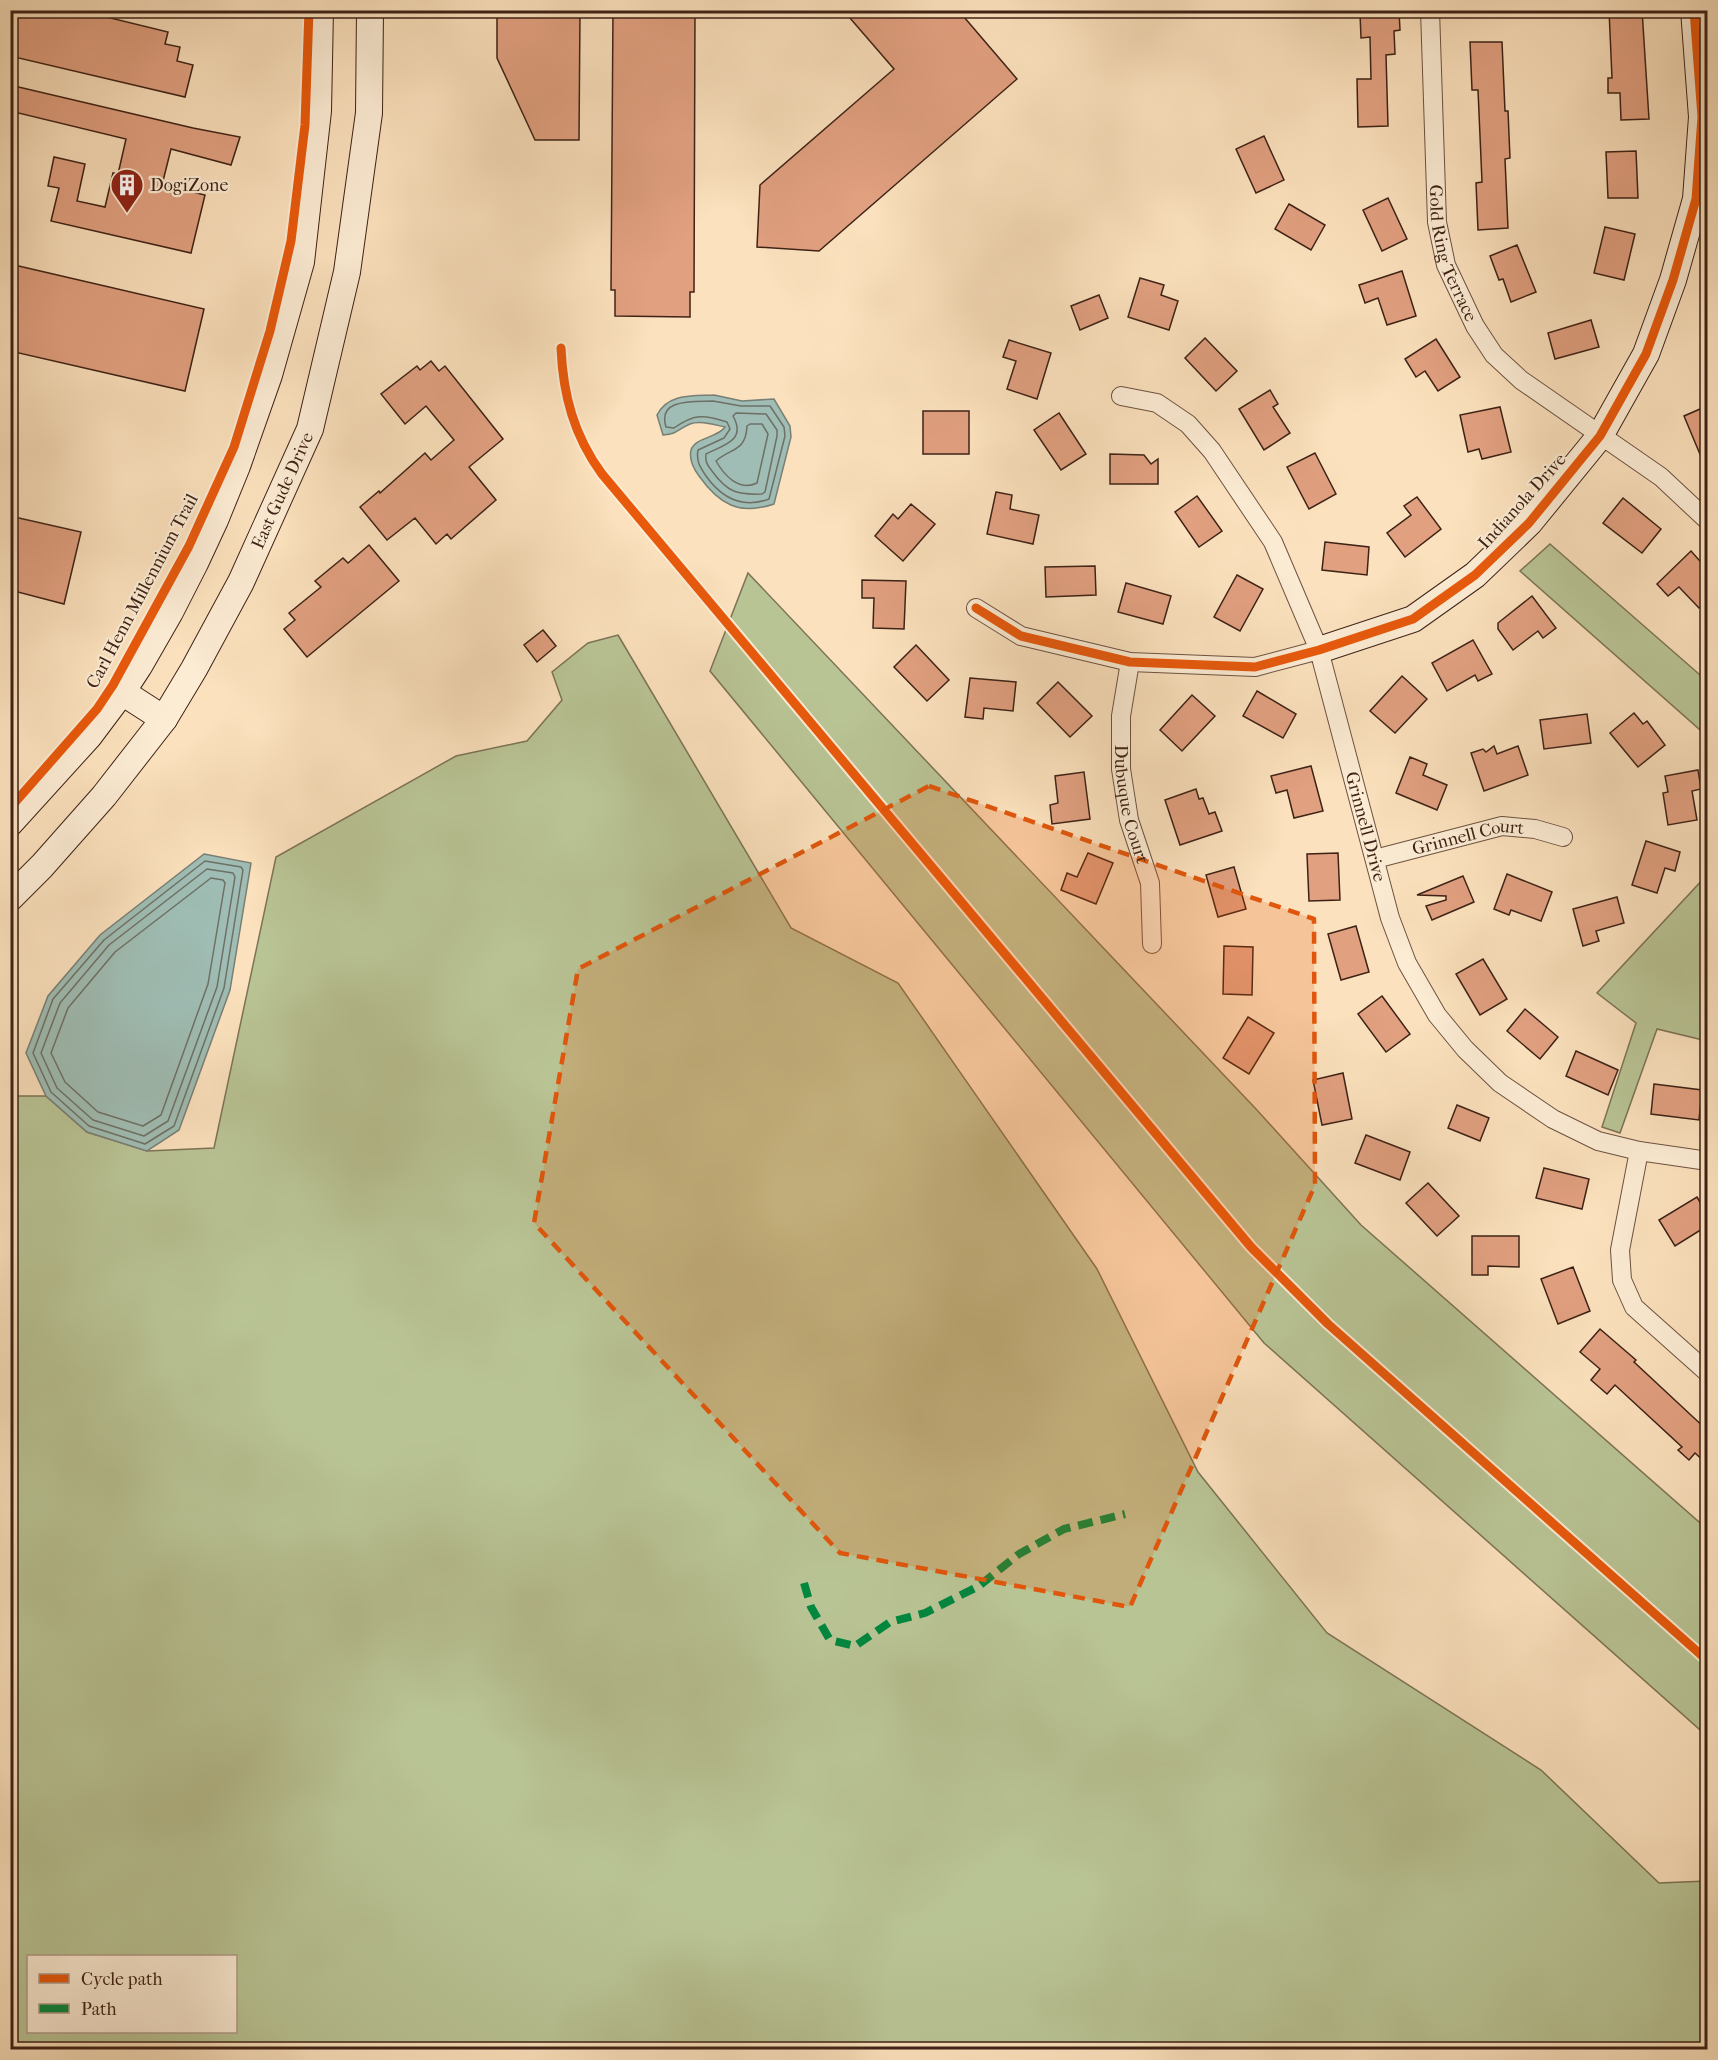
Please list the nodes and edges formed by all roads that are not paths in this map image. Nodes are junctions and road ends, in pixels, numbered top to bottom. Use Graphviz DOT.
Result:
graph roads {
  1 [pos="320,10"];
  2 [pos="370,10"];
  3 [pos="1430,10"];
  4 [pos="1694,10"];
  5 [pos="1702,200"];
  6 [pos="1121,396"];
  7 [pos="1600,436"];
  8 [pos="1707,521"];
  9 [pos="976,608"];
  10 [pos="1319,650"];
  11 [pos="1130,662"];
  12 [pos="122,692"];
  13 [pos="164,719"];
  14 [pos="10,823"];
  15 [pos="1563,837"];
  16 [pos="1375,859"];
  17 [pos="10,898"];
  18 [pos="1152,944"];
  19 [pos="1639,1152"];
  20 [pos="1707,1161"];
  21 [pos="1707,1373"];
  1 -- 12 [label="main road"];
  2 -- 13 [label="main road, East Gude Drive"];
  3 -- 7 [label="street, Gold Ring Terrace"];
  4 -- 5 [label="main road, Indianola Drive"];
  5 -- 7 [label="main road, Indianola Drive"];
  6 -- 10 [label="street, Grinnell Drive"];
  7 -- 8 [label="street, Gold Ring Terrace"];
  7 -- 10 [label="main road, Indianola Drive"];
  9 -- 11 [label="street, Indianola Drive"];
  10 -- 11 [label="street, Indianola Drive"];
  10 -- 16 [label="street, Grinnell Drive"];
  11 -- 18 [label="street, Dubuque Court"];
  12 -- 13 [label="main road"];
  12 -- 14 [label="main road"];
  13 -- 17 [label="main road, East Gude Drive"];
  15 -- 16 [label="street, Grinnell Court"];
  16 -- 19 [label="street, Grinnell Drive"];
  19 -- 20 [label="street, Grinnell Drive"];
  19 -- 21 [label="street"];
}
